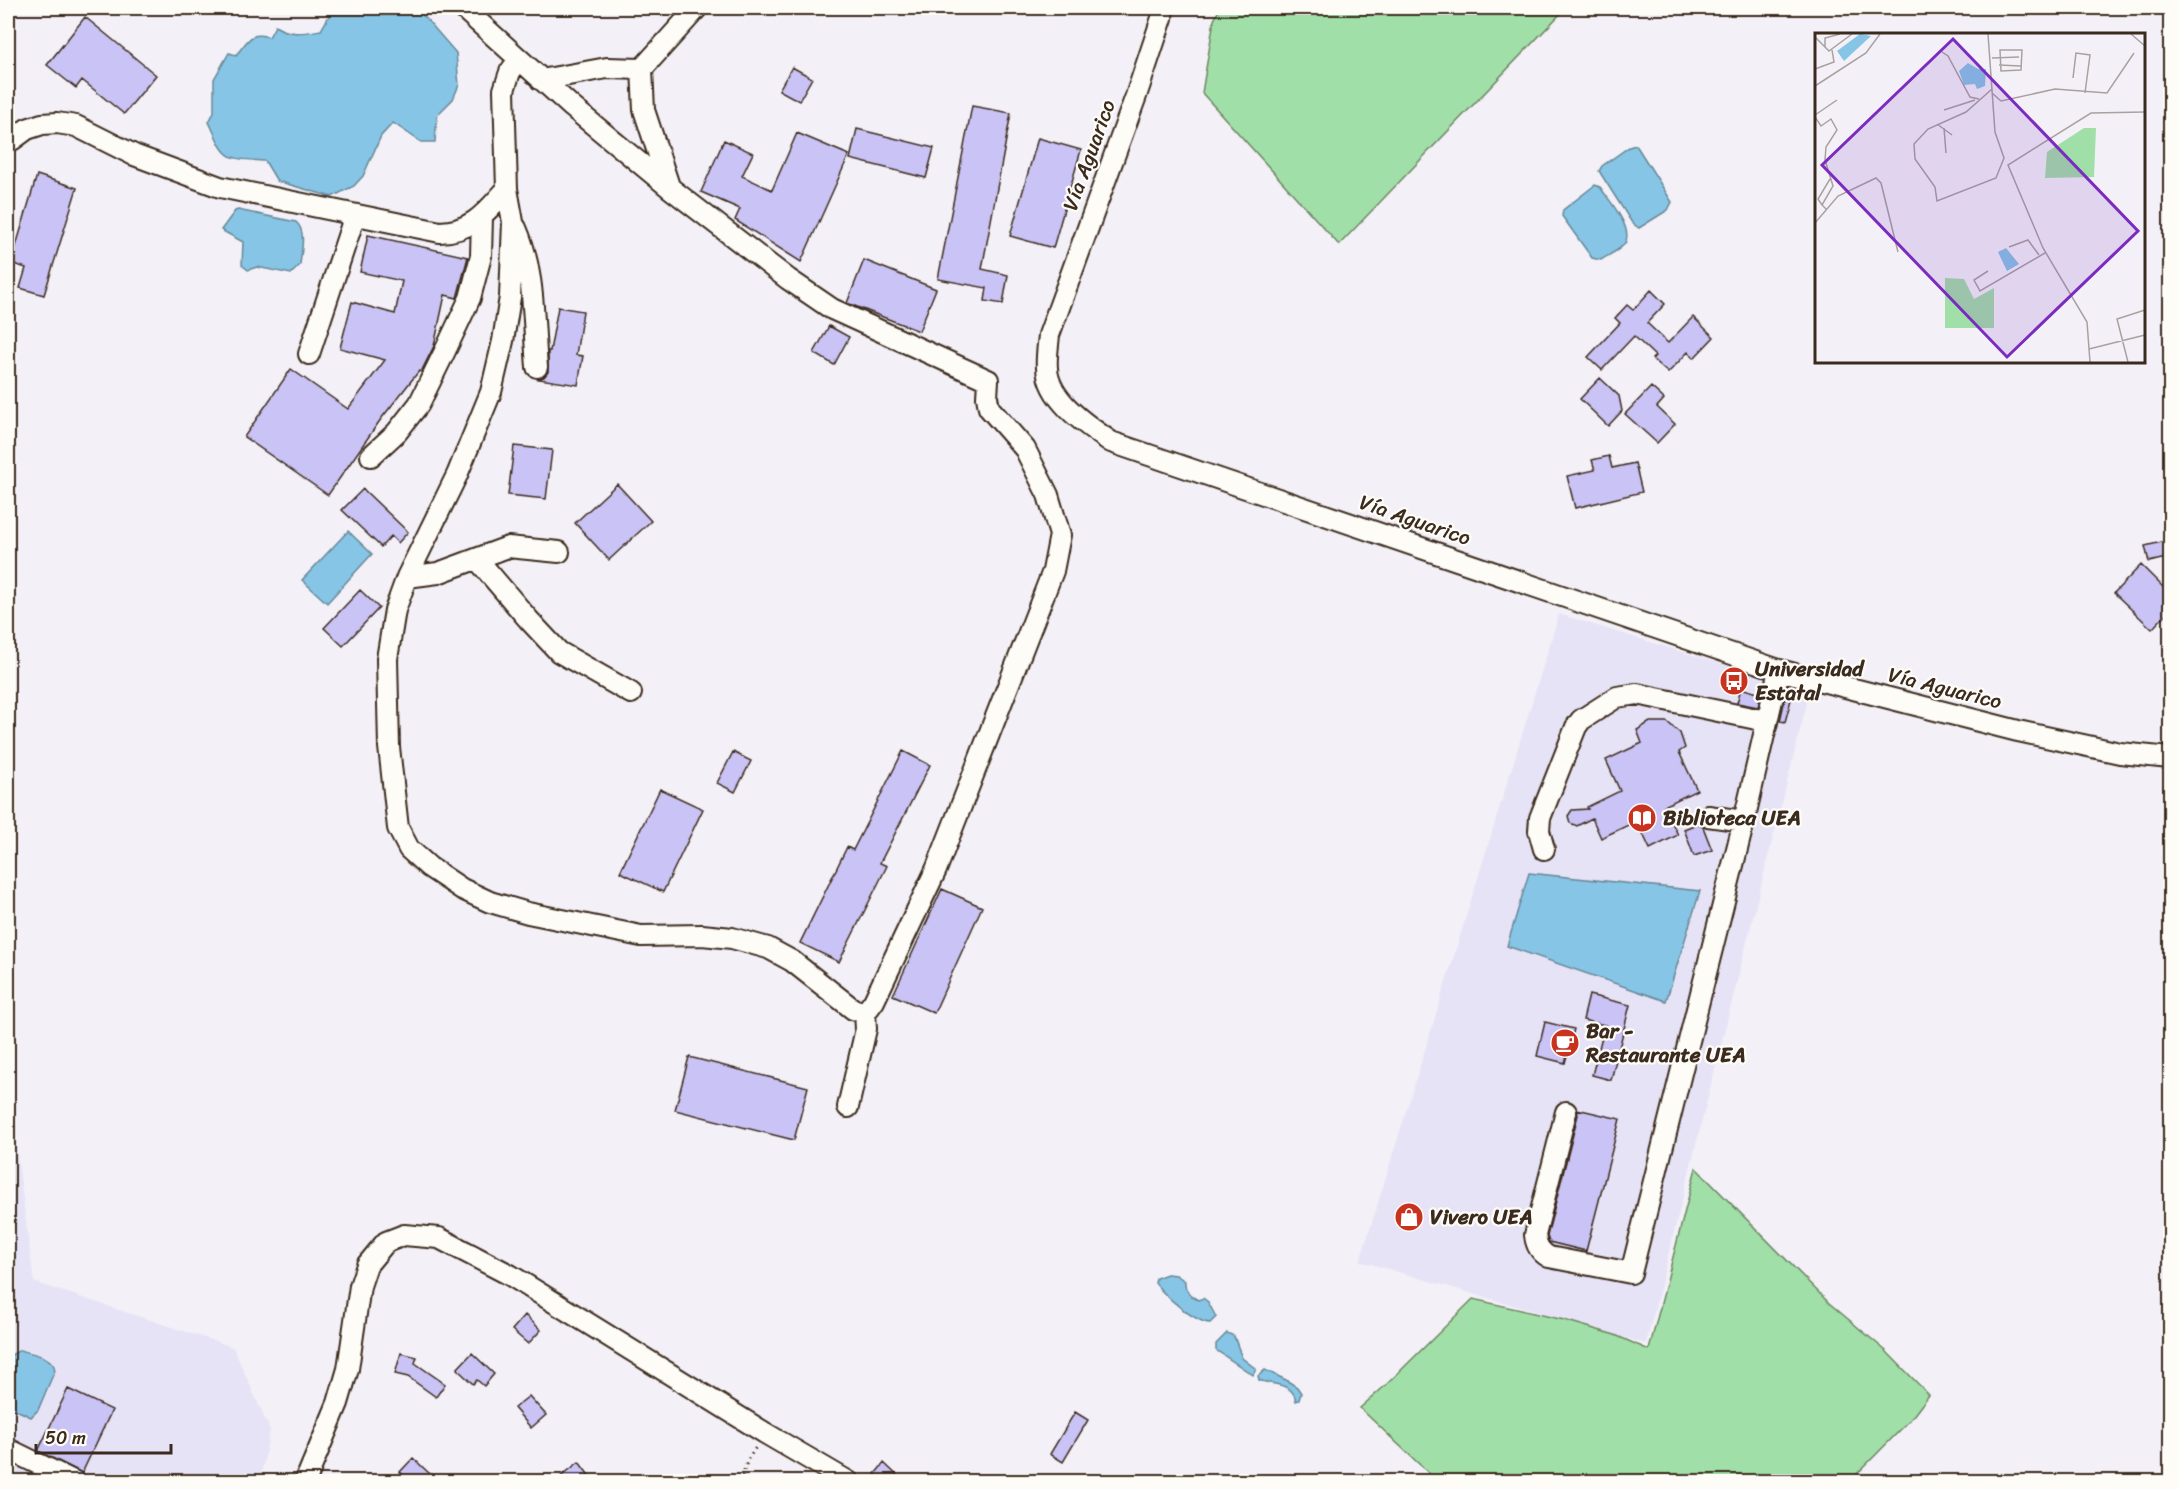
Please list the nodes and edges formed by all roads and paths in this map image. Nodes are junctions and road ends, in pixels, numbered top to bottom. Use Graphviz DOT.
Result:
graph roads {
  1 [pos="464,8"];
  2 [pos="697,8"];
  3 [pos="1163,8"];
  4 [pos="519,59"];
  5 [pos="642,69"];
  6 [pos="541,80"];
  7 [pos="12,140"];
  8 [pos="670,188"];
  9 [pos="507,189"];
  10 [pos="355,215"];
  11 [pos="482,217"];
  12 [pos="513,222"];
  13 [pos="309,354"];
  14 [pos="537,368"];
  15 [pos="371,456"];
  16 [pos="559,552"];
  17 [pos="477,559"];
  18 [pos="406,577"];
  19 [pos="1779,670"];
  20 [pos="631,693"];
  21 [pos="1766,721"];
  22 [pos="2170,758"];
  23 [pos="1708,816"];
  24 [pos="1744,821"];
  25 [pos="1544,849"];
  26 [pos="865,1013"];
  27 [pos="848,1107"];
  28 [pos="1566,1112"];
  29 [pos="765,1433"];
  30 [pos="8,1449"];
  31 [pos="75,1482"];
  32 [pos="305,1482"];
  33 [pos="740,1482"];
  34 [pos="849,1482"];
  1 -- 4 [label="street"];
  2 -- 5 [label="street"];
  3 -- 19 [label="street, Vía Aguarico"];
  4 -- 6 [label="street"];
  4 -- 9 [label="street"];
  5 -- 6 [label="street"];
  5 -- 8 [label="street"];
  6 -- 8 [label="street"];
  7 -- 10 [label="street"];
  8 -- 26 [label="street"];
  9 -- 11 [label="street"];
  9 -- 12 [label="street"];
  10 -- 11 [label="street"];
  10 -- 13 [label="street"];
  11 -- 15 [label="street"];
  12 -- 14 [label="street"];
  12 -- 18 [label="street"];
  16 -- 17 [label="street"];
  17 -- 18 [label="street"];
  17 -- 20 [label="street"];
  18 -- 26 [label="street"];
  19 -- 21 [label="street"];
  19 -- 22 [label="street, Vía Aguarico"];
  21 -- 24 [label="street"];
  21 -- 25 [label="street"];
  23 -- 24 [label="street"];
  24 -- 28 [label="street"];
  26 -- 27 [label="street"];
  29 -- 32 [label="street"];
  29 -- 33 [label="path"];
  29 -- 34 [label="street"];
  30 -- 31 [label="street"];
}
